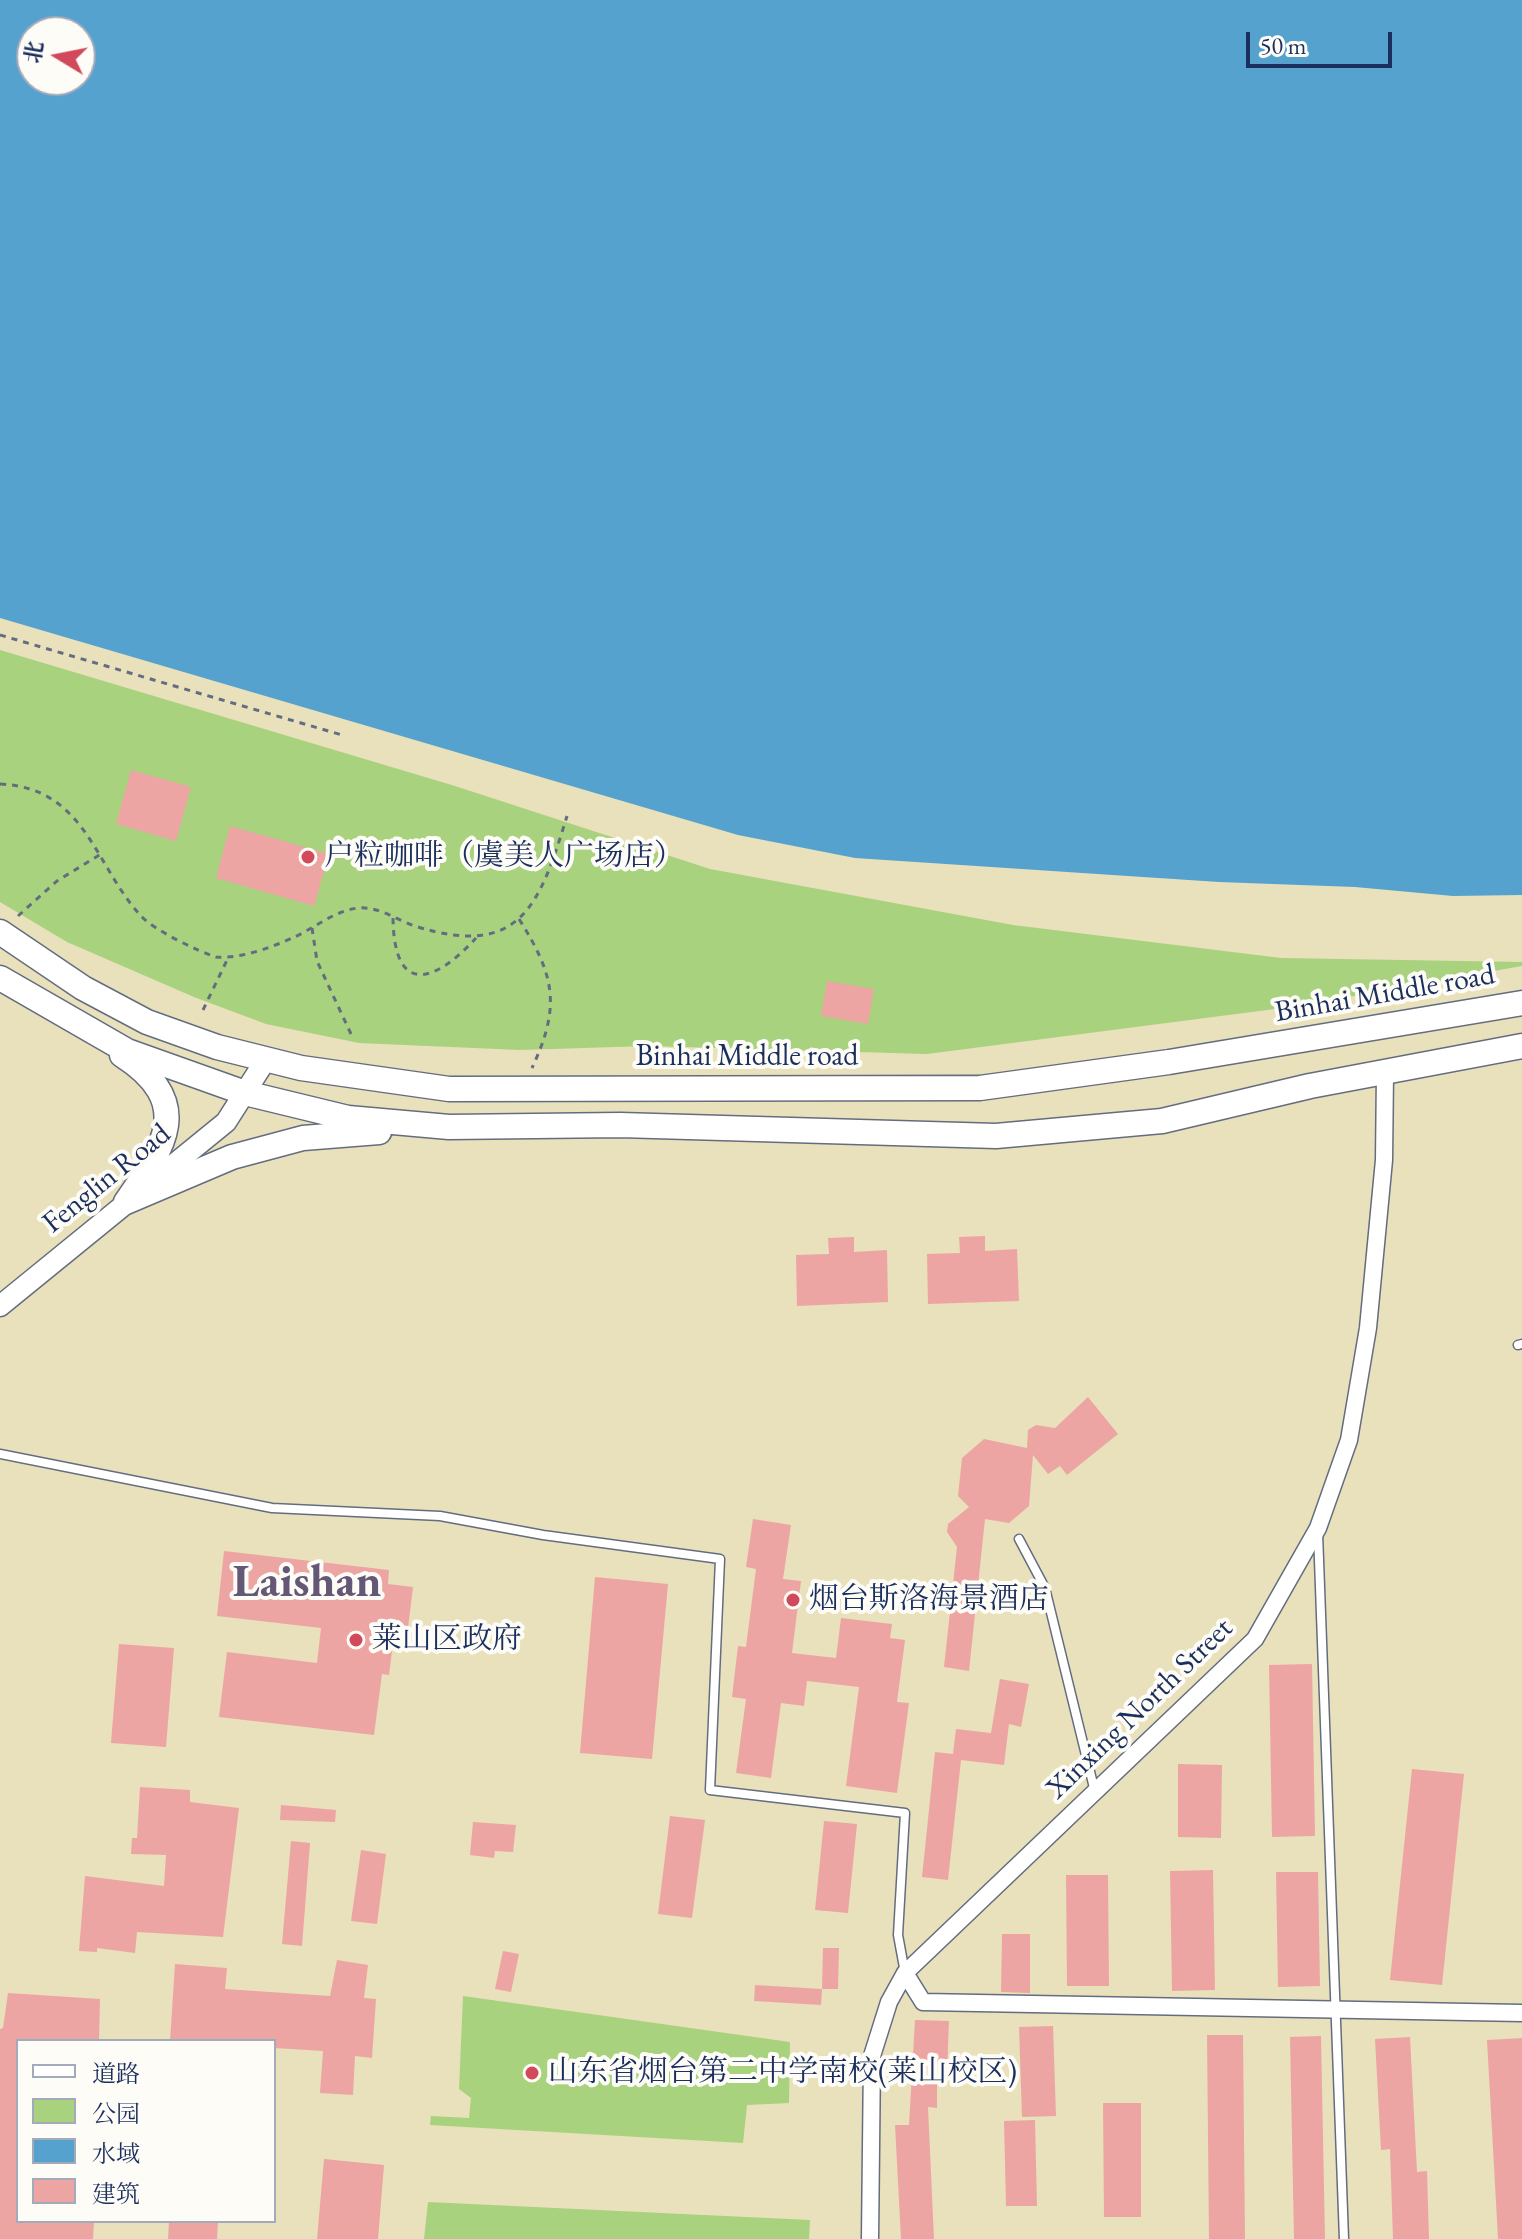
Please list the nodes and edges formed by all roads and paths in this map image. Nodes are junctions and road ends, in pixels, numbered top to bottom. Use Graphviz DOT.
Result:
graph roads {
  1 [pos="0,635"];
  2 [pos="342,735"];
  3 [pos="0,784"];
  4 [pos="567,816"];
  5 [pos="101,854"];
  6 [pos="393,917"];
  7 [pos="519,919"];
  8 [pos="8,926"];
  9 [pos="312,928"];
  10 [pos="479,936"];
  11 [pos="228,958"];
  12 [pos="0,978"];
  13 [pos="1522,1003"];
  14 [pos="203,1010"];
  15 [pos="70,1021"];
  16 [pos="351,1034"];
  17 [pos="1522,1046"];
  18 [pos="265,1061"];
  19 [pos="530,1071"];
  20 [pos="1385,1073"];
  21 [pos="245,1093"];
  22 [pos="449,1127"];
  23 [pos="126,1202"];
  24 [pos="0,1306"];
  25 [pos="0,1454"];
  26 [pos="1318,1528"];
  27 [pos="1019,1539"];
  28 [pos="1096,1793"];
  29 [pos="905,1973"];
  30 [pos="1335,2012"];
  31 [pos="1522,2013"];
  32 [pos="870,2239"];
  33 [pos="1344,2239"];
  1 -- 2 [label="path"];
  3 -- 5 [label="path"];
  4 -- 7 [label="path"];
  5 -- 8 [label="path"];
  5 -- 11 [label="path"];
  6 -- 9 [label="path"];
  6 -- 10 [label="path"];
  6 -- 10 [label="path"];
  7 -- 10 [label="path"];
  7 -- 19 [label="path"];
  8 -- 18 [label="main road, Binhai Middle road"];
  9 -- 11 [label="path"];
  9 -- 16 [label="path"];
  11 -- 14 [label="path"];
  12 -- 15 [label="main road"];
  13 -- 18 [label="main road, Binhai Middle road"];
  15 -- 21 [label="main road"];
  15 -- 23 [label="main road"];
  17 -- 20 [label="main road"];
  18 -- 21 [label="street, Fenglin Road"];
  20 -- 22 [label="main road"];
  20 -- 26 [label="street, Xinxing North Street"];
  21 -- 22 [label="main road"];
  21 -- 23 [label="street, Fenglin Road"];
  22 -- 23 [label="main road"];
  23 -- 24 [label="street, Fenglin Road"];
  25 -- 29 [label="lane"];
  26 -- 28 [label="street, Xinxing North Street"];
  26 -- 30 [label="lane"];
  27 -- 28 [label="lane"];
  28 -- 29 [label="street, Xinxing North Street"];
  29 -- 30 [label="street"];
  29 -- 32 [label="street, Xinxing North Street"];
  30 -- 31 [label="street"];
  30 -- 33 [label="lane"];
}
